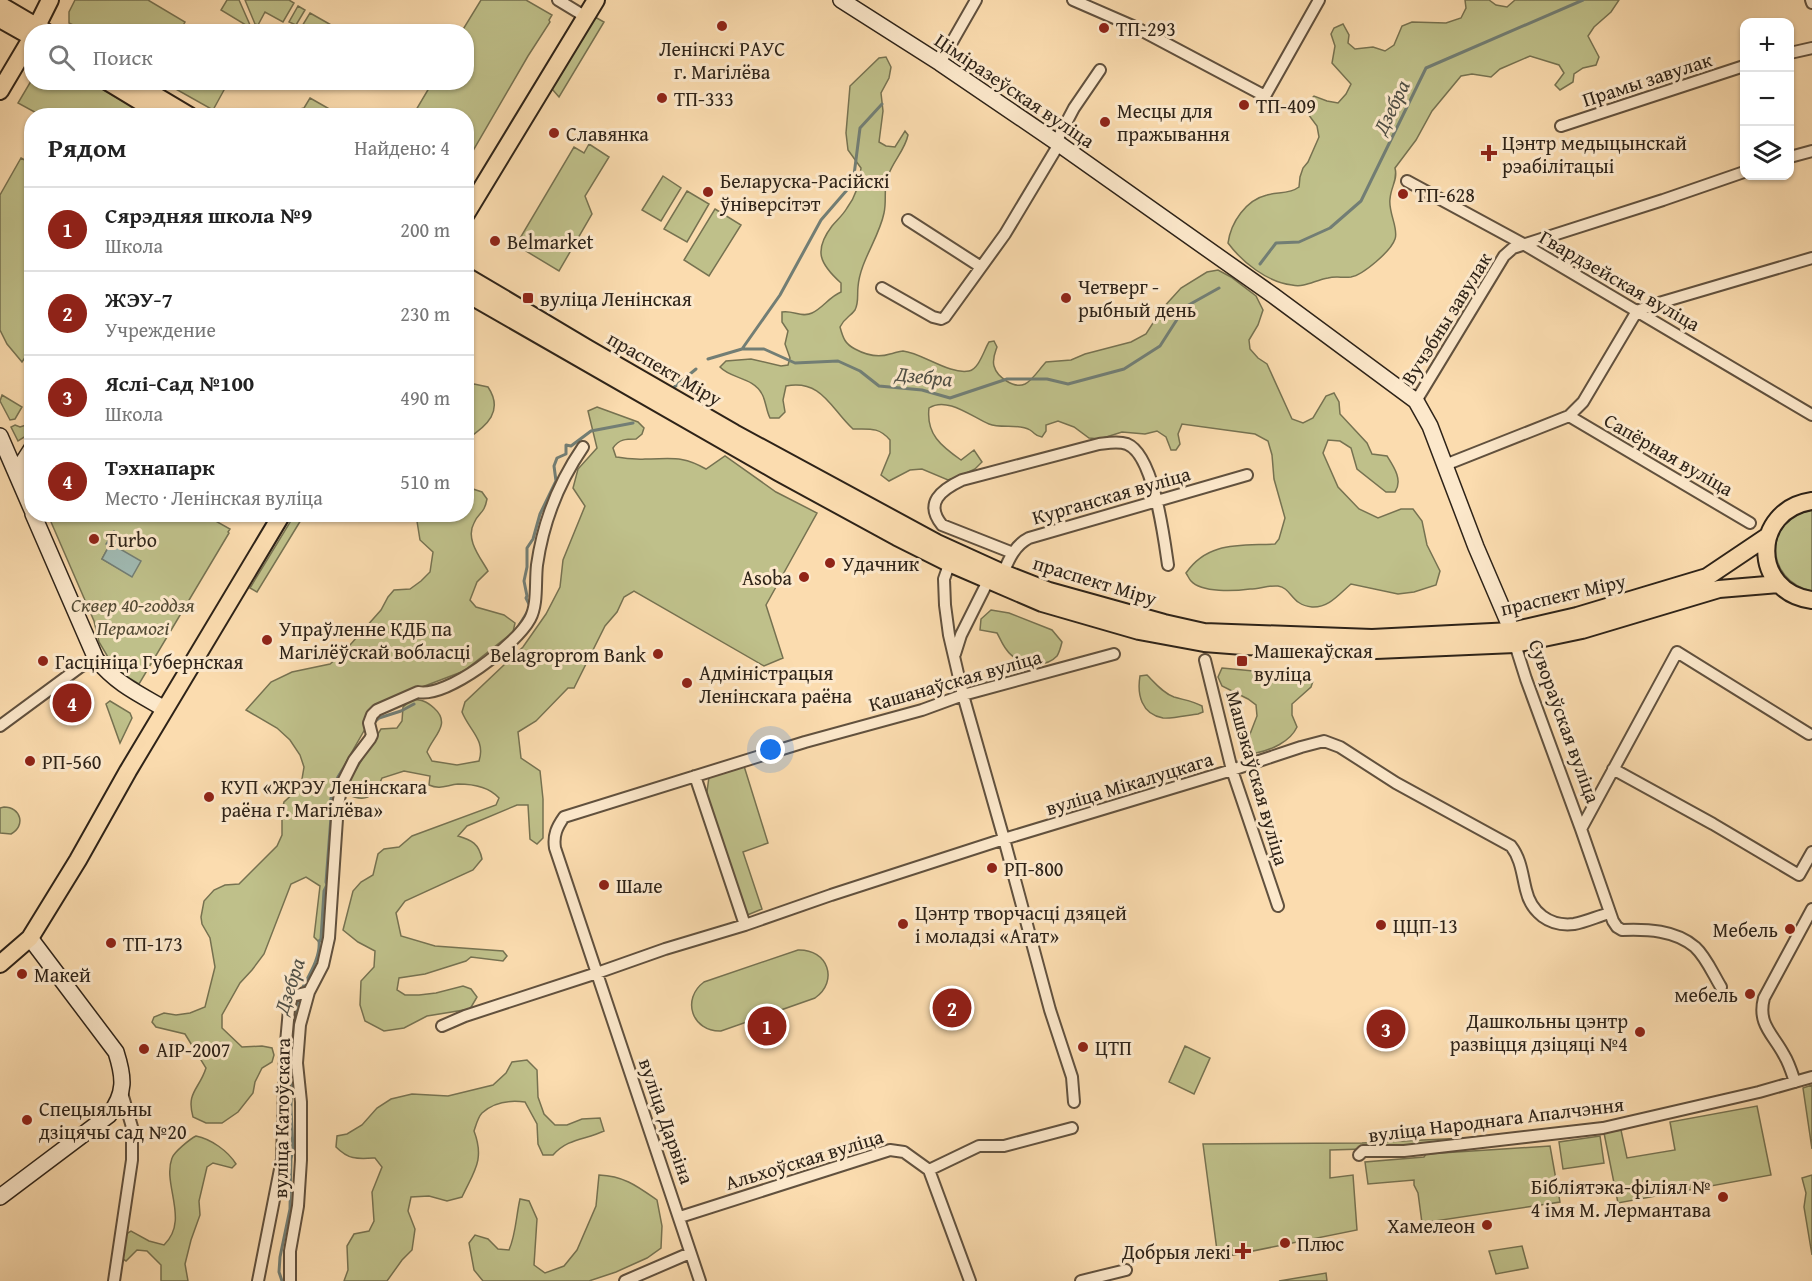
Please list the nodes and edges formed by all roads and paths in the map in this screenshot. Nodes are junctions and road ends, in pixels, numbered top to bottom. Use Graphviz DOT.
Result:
graph roads {
  1 [pos="50,0"];
  2 [pos="558,0"];
  3 [pos="597,0"];
  4 [pos="841,0"];
  5 [pos="976,0"];
  6 [pos="1072,0"];
  7 [pos="1319,0"];
  8 [pos="0,5"];
  9 [pos="583,10"];
  10 [pos="0,19"];
  11 [pos="24,24"];
  12 [pos="39,24"];
  13 [pos="24,29"];
  14 [pos="1812,48"];
  15 [pos="24,51"];
  16 [pos="1794,52"];
  17 [pos="940,63"];
  18 [pos="1740,67"];
  19 [pos="1100,70"];
  20 [pos="121,90"];
  21 [pos="146,90"];
  22 [pos="0,91"];
  23 [pos="151,108"];
  24 [pos="177,108"];
  25 [pos="1561,126"];
  26 [pos="1057,143"];
  27 [pos="1812,151"];
  28 [pos="1794,156"];
  29 [pos="1740,173"];
  30 [pos="474,180"];
  31 [pos="1407,181"];
  32 [pos="474,200"];
  33 [pos="908,220"];
  34 [pos="1525,245"];
  35 [pos="1812,258"];
  36 [pos="981,267"];
  37 [pos="474,281"];
  38 [pos="882,288"];
  39 [pos="474,297"];
  40 [pos="1637,311"];
  41 [pos="1310,321"];
  42 [pos="584,354"];
  43 [pos="1416,401"];
  44 [pos="1812,415"];
  45 [pos="1569,416"];
  46 [pos="0,436"];
  47 [pos="582,447"];
  48 [pos="24,460"];
  49 [pos="1445,465"];
  50 [pos="16,473"];
  51 [pos="1247,476"];
  52 [pos="24,491"];
  53 [pos="1157,501"];
  54 [pos="1812,501"];
  55 [pos="37,522"];
  56 [pos="265,522"];
  57 [pos="277,522"];
  58 [pos="1750,523"];
  59 [pos="1768,536"];
  60 [pos="1013,553"];
  61 [pos="952,557"];
  62 [pos="1168,565"];
  63 [pos="995,574"];
  64 [pos="1779,584"];
  65 [pos="1807,599"];
  66 [pos="1812,613"];
  67 [pos="950,635"];
  68 [pos="962,635"];
  69 [pos="1513,638"];
  70 [pos="955,654"];
  71 [pos="1114,654"];
  72 [pos="96,659"];
  73 [pos="1205,660"];
  74 [pos="963,695"];
  75 [pos="161,706"];
  76 [pos="0,726"];
  77 [pos="1809,734"];
  78 [pos="1612,769"];
  79 [pos="1232,770"];
  80 [pos="695,776"];
  81 [pos="1581,829"];
  82 [pos="1004,839"];
  83 [pos="555,848"];
  84 [pos="1812,852"];
  85 [pos="1278,906"];
  86 [pos="1812,909"];
  87 [pos="1610,913"];
  88 [pos="746,925"];
  89 [pos="26,933"];
  90 [pos="0,951"];
  91 [pos="0,964"];
  92 [pos="597,973"];
  93 [pos="1721,987"];
  94 [pos="309,992"];
  95 [pos="442,1026"];
  96 [pos="1812,1077"];
  97 [pos="1795,1082"];
  98 [pos="122,1093"];
  99 [pos="1074,1102"];
  100 [pos="1071,1128"];
  101 [pos="1359,1155"];
  102 [pos="929,1170"];
  103 [pos="0,1197"];
  104 [pos="680,1216"];
  105 [pos="690,1253"];
  106 [pos="1126,1270"];
  107 [pos="114,1281"];
  108 [pos="258,1281"];
  109 [pos="290,1281"];
  110 [pos="625,1281"];
  111 [pos="700,1281"];
  112 [pos="970,1281"];
  113 [pos="1081,1281"];
  1 -- 12 [label="main road"];
  2 -- 9 [label="street"];
  3 -- 9 [label="main road"];
  4 -- 17 [label="main road, Ціміразеўская вуліца"];
  5 -- 17 [label="street"];
  6 -- 7 [label="street"];
  8 -- 11 [label="main road"];
  9 -- 30 [label="main road"];
  9 -- 32 [label="main road"];
  10 -- 13 [label="main road"];
  14 -- 16 [label="street"];
  15 -- 22 [label="main road"];
  17 -- 26 [label="main road, Ціміразеўская вуліца"];
  18 -- 25 [label="street, Прамы завулак"];
  19 -- 26 [label="street"];
  20 -- 23 [label="main road"];
  21 -- 24 [label="main road"];
  26 -- 36 [label="street"];
  26 -- 41 [label="main road, Ціміразеўская вуліца"];
  27 -- 28 [label="street"];
  29 -- 34 [label="street, Вучэбны завулак"];
  31 -- 34 [label="street, Гвардзейская вуліца"];
  33 -- 36 [label="street"];
  34 -- 40 [label="street, Гвардзейская вуліца"];
  34 -- 43 [label="street, Вучэбны завулак"];
  35 -- 40 [label="street"];
  36 -- 38 [label="street"];
  37 -- 42 [label="main road, праспект Міру"];
  39 -- 42 [label="main road, праспект Міру"];
  40 -- 44 [label="street, Гвардзейская вуліца"];
  40 -- 45 [label="street"];
  41 -- 43 [label="main road, Сувораўская вуліца"];
  42 -- 61 [label="main road, праспект Міру"];
  43 -- 49 [label="main road, Сувораўская вуліца"];
  45 -- 49 [label="street"];
  45 -- 58 [label="street, Сапёрная вуліца"];
  46 -- 50 [label="main road"];
  47 -- 94 [label="street, вуліца Катоўскага"];
  48 -- 50 [label="main road"];
  49 -- 69 [label="main road, Сувораўская вуліца"];
  50 -- 52 [label="main road"];
  51 -- 53 [label="street, Курганская вуліца"];
  53 -- 60 [label="street, Курганская вуліца"];
  53 -- 60 [label="street"];
  53 -- 62 [label="street"];
  54 -- 59 [label="main road, праспект Міру"];
  55 -- 72 [label="main road"];
  56 -- 75 [label="main road"];
  57 -- 75 [label="main road"];
  59 -- 64 [label="main road"];
  59 -- 69 [label="main road, праспект Міру"];
  60 -- 63 [label="street, Курганская вуліца"];
  61 -- 63 [label="main road, праспект Міру"];
  61 -- 67 [label="street"];
  63 -- 68 [label="street, Курганская вуліца"];
  63 -- 69 [label="main road, праспект Міру"];
  64 -- 65 [label="main road"];
  64 -- 69 [label="main road, праспект Міру"];
  65 -- 66 [label="main road"];
  67 -- 68 [label="street"];
  67 -- 70 [label="street"];
  68 -- 70 [label="street, Курганская вуліца"];
  69 -- 81 [label="street, Сувораўская вуліца"];
  70 -- 74 [label="street"];
  71 -- 74 [label="street, Кашанаўская вуліца"];
  72 -- 75 [label="main road"];
  72 -- 76 [label="street"];
  73 -- 79 [label="street, Машэкаўская вуліца"];
  74 -- 80 [label="street, Кашанаўская вуліца"];
  74 -- 82 [label="street"];
  75 -- 89 [label="main road"];
  77 -- 78 [label="street"];
  78 -- 81 [label="street"];
  78 -- 84 [label="street"];
  79 -- 82 [label="street, вуліца Мікалуцкага"];
  79 -- 85 [label="street, Машэкаўская вуліца"];
  79 -- 87 [label="street, вуліца Мікалуцкага"];
  80 -- 83 [label="street, Кашанаўская вуліца"];
  80 -- 88 [label="street"];
  81 -- 87 [label="street, Сувораўская вуліца"];
  82 -- 88 [label="street, вуліца Мікалуцкага"];
  82 -- 99 [label="street"];
  83 -- 92 [label="street, вуліца Дарвіна"];
  86 -- 97 [label="street"];
  87 -- 93 [label="street"];
  88 -- 92 [label="street, вуліца Мікалуцкага"];
  89 -- 90 [label="main road"];
  89 -- 91 [label="main road"];
  89 -- 98 [label="main road"];
  92 -- 95 [label="street"];
  92 -- 104 [label="street, вуліца Дарвіна"];
  94 -- 108 [label="street, вуліца Катоўскага"];
  94 -- 109 [label="street, вуліца Катоўскага"];
  96 -- 97 [label="street, вуліца Народнага Апалчэння"];
  97 -- 101 [label="street, вуліца Народнага Апалчэння"];
  98 -- 103 [label="main road"];
  98 -- 107 [label="street"];
  100 -- 102 [label="street"];
  102 -- 104 [label="street, Альхоўская вуліца"];
  102 -- 112 [label="street"];
  104 -- 105 [label="street, вуліца Дарвіна"];
  105 -- 110 [label="street"];
  105 -- 111 [label="street, вуліца Дарвіна"];
  106 -- 113 [label="street"];
}
